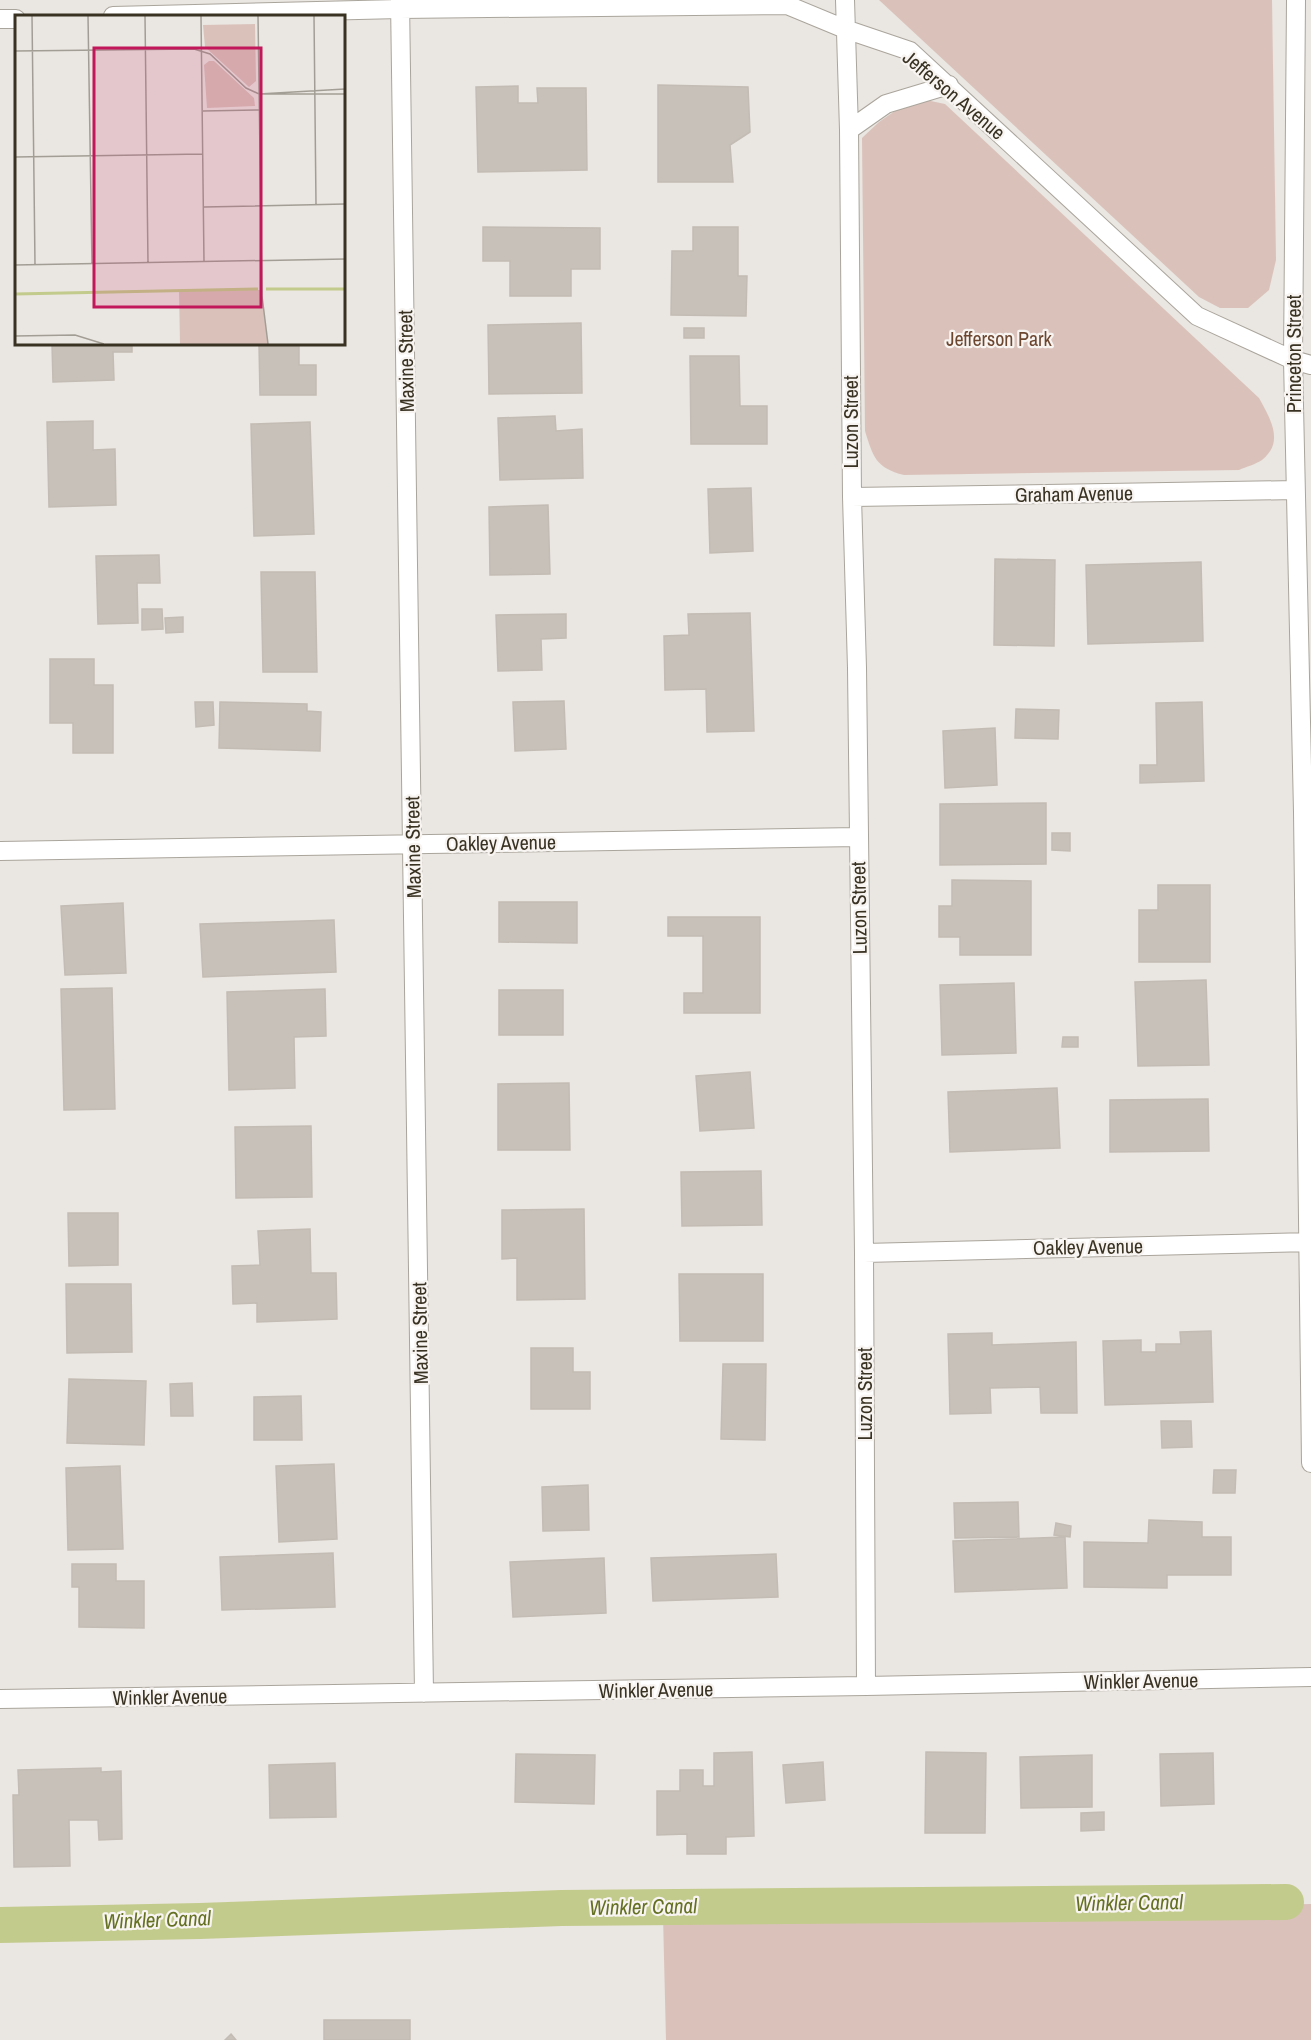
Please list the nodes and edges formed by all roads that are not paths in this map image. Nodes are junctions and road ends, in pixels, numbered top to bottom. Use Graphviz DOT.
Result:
graph roads {
  1 [pos="845,0"];
  2 [pos="1296,0"];
  3 [pos="400,5"];
  4 [pos="139,15"];
  5 [pos="845,29"];
  6 [pos="949,86"];
  7 [pos="849,130"];
  8 [pos="1311,352"];
  9 [pos="1293,360"];
  10 [pos="1311,365"];
  11 [pos="1295,490"];
  12 [pos="852,497"];
  13 [pos="858,837"];
  14 [pos="413,845"];
  15 [pos="0,851"];
  16 [pos="1310,1242"];
  17 [pos="864,1252"];
  18 [pos="1311,1463"];
  19 [pos="1311,1677"];
  20 [pos="866,1686"];
  21 [pos="424,1693"];
  22 [pos="0,1699"];
  1 -- 5 [label="street, Luzon Street"];
  2 -- 9 [label="street, Princeton Street"];
  3 -- 4 [label="street, Jefferson Avenue"];
  3 -- 5 [label="street, Jefferson Avenue"];
  3 -- 14 [label="street, Maxine Street"];
  5 -- 6 [label="street, Jefferson Avenue"];
  5 -- 7 [label="street, Luzon Street"];
  6 -- 7 [label="street"];
  6 -- 9 [label="street, Jefferson Avenue"];
  7 -- 12 [label="street, Luzon Street"];
  8 -- 9 [label="street"];
  9 -- 10 [label="street, Jefferson Avenue"];
  9 -- 11 [label="street, Princeton Street"];
  11 -- 12 [label="street, Graham Avenue"];
  11 -- 16 [label="street, Princeton Street"];
  12 -- 13 [label="street, Luzon Street"];
  13 -- 14 [label="street, Oakley Avenue"];
  13 -- 17 [label="street, Luzon Street"];
  14 -- 15 [label="street, Oakley Avenue"];
  14 -- 21 [label="street, Maxine Street"];
  16 -- 17 [label="street, Oakley Avenue"];
  16 -- 18 [label="street, Princeton Street"];
  17 -- 20 [label="street, Luzon Street"];
  19 -- 20 [label="street, Winkler Avenue"];
  20 -- 21 [label="street, Winkler Avenue"];
  21 -- 22 [label="street, Winkler Avenue"];
}
